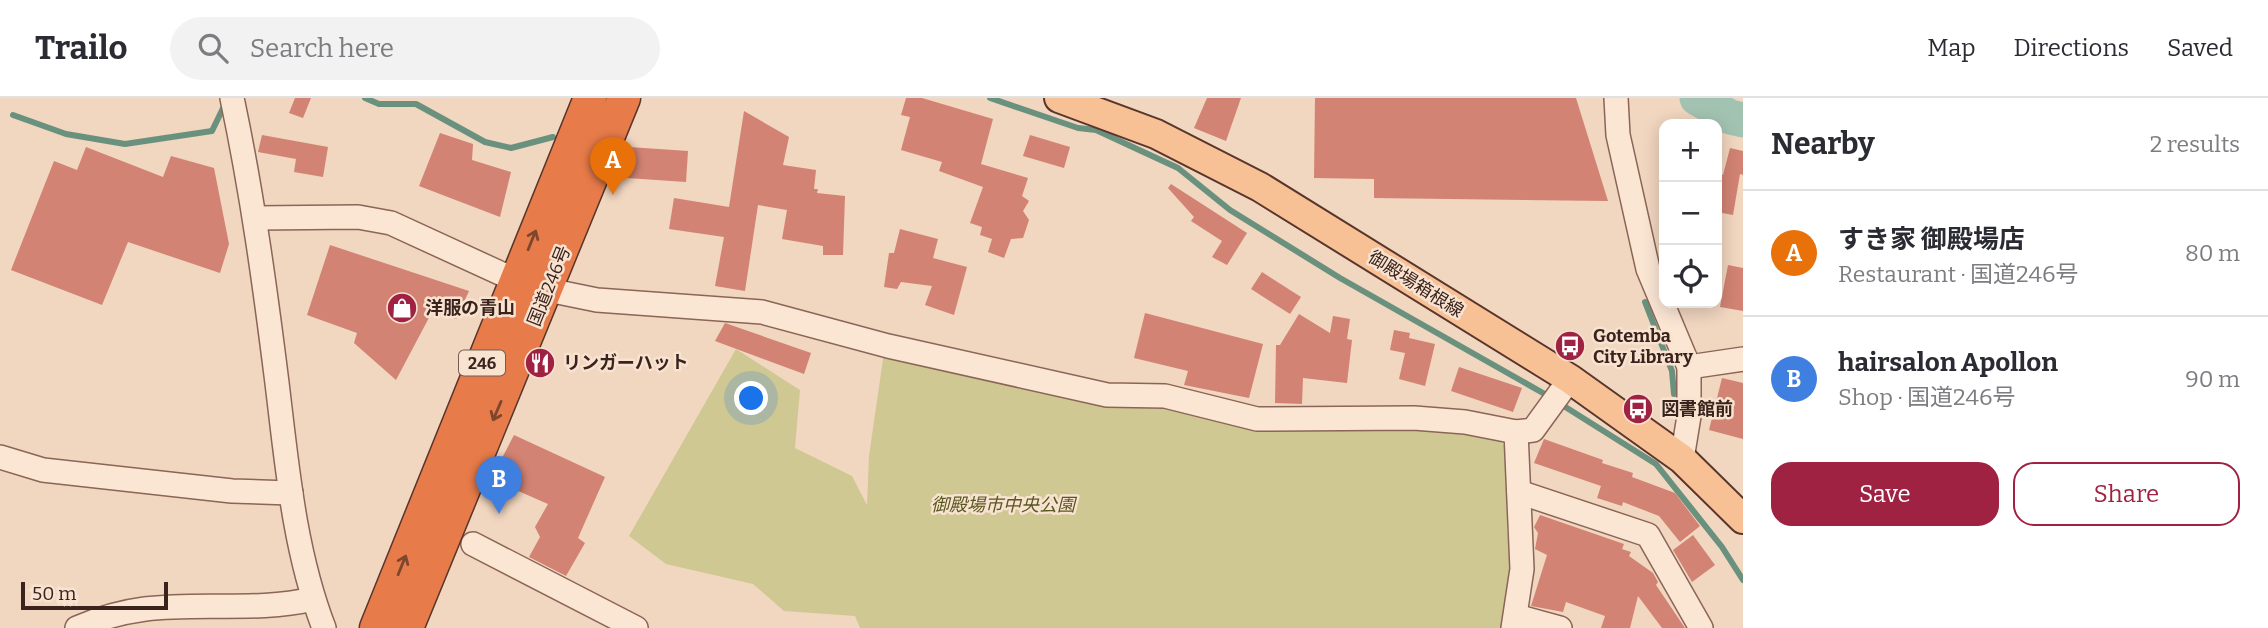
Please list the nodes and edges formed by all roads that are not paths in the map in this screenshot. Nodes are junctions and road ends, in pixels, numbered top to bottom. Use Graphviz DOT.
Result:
graph roads {
  1 [pos="232,98"];
  2 [pos="590,98"];
  3 [pos="624,98"];
  4 [pos="1059,98"];
  5 [pos="1616,98"];
  6 [pos="256,219"];
  7 [pos="515,280"];
  8 [pos="548,290"];
  9 [pos="1743,359"];
  10 [pos="1689,367"];
  11 [pos="1570,379"];
  12 [pos="1517,432"];
  13 [pos="0,457"];
  14 [pos="1682,459"];
  15 [pos="1519,492"];
  16 [pos="293,504"];
  17 [pos="1743,519"];
  18 [pos="472,544"];
  19 [pos="313,599"];
  20 [pos="1515,622"];
  21 [pos="77,628"];
  22 [pos="324,628"];
  23 [pos="376,628"];
  24 [pos="407,628"];
  25 [pos="636,628"];
  26 [pos="1560,628"];
  27 [pos="1702,628"];
  1 -- 6 [label="street"];
  7 -- 2 [label="highway, 国道246号 / 246, one-way"];
  3 -- 8 [label="highway, 国道246号 / 246"];
  4 -- 11 [label="main road, 御殿場箱根線"];
  5 -- 10 [label="street"];
  6 -- 7 [label="street"];
  6 -- 16 [label="street"];
  23 -- 7 [label="highway, 国道246号 / 246, one-way"];
  8 -- 12 [label="street"];
  8 -- 24 [label="highway, 国道246号 / 246, one-way"];
  9 -- 10 [label="street"];
  10 -- 14 [label="street"];
  11 -- 12 [label="street"];
  11 -- 14 [label="main road, 御殿場箱根線"];
  12 -- 15 [label="street"];
  13 -- 16 [label="street"];
  14 -- 17 [label="main road, 御殿場箱根線"];
  15 -- 20 [label="street"];
  15 -- 27 [label="street"];
  16 -- 19 [label="street"];
  18 -- 25 [label="street"];
  19 -- 21 [label="street"];
  19 -- 22 [label="street"];
  20 -- 26 [label="street"];
}
